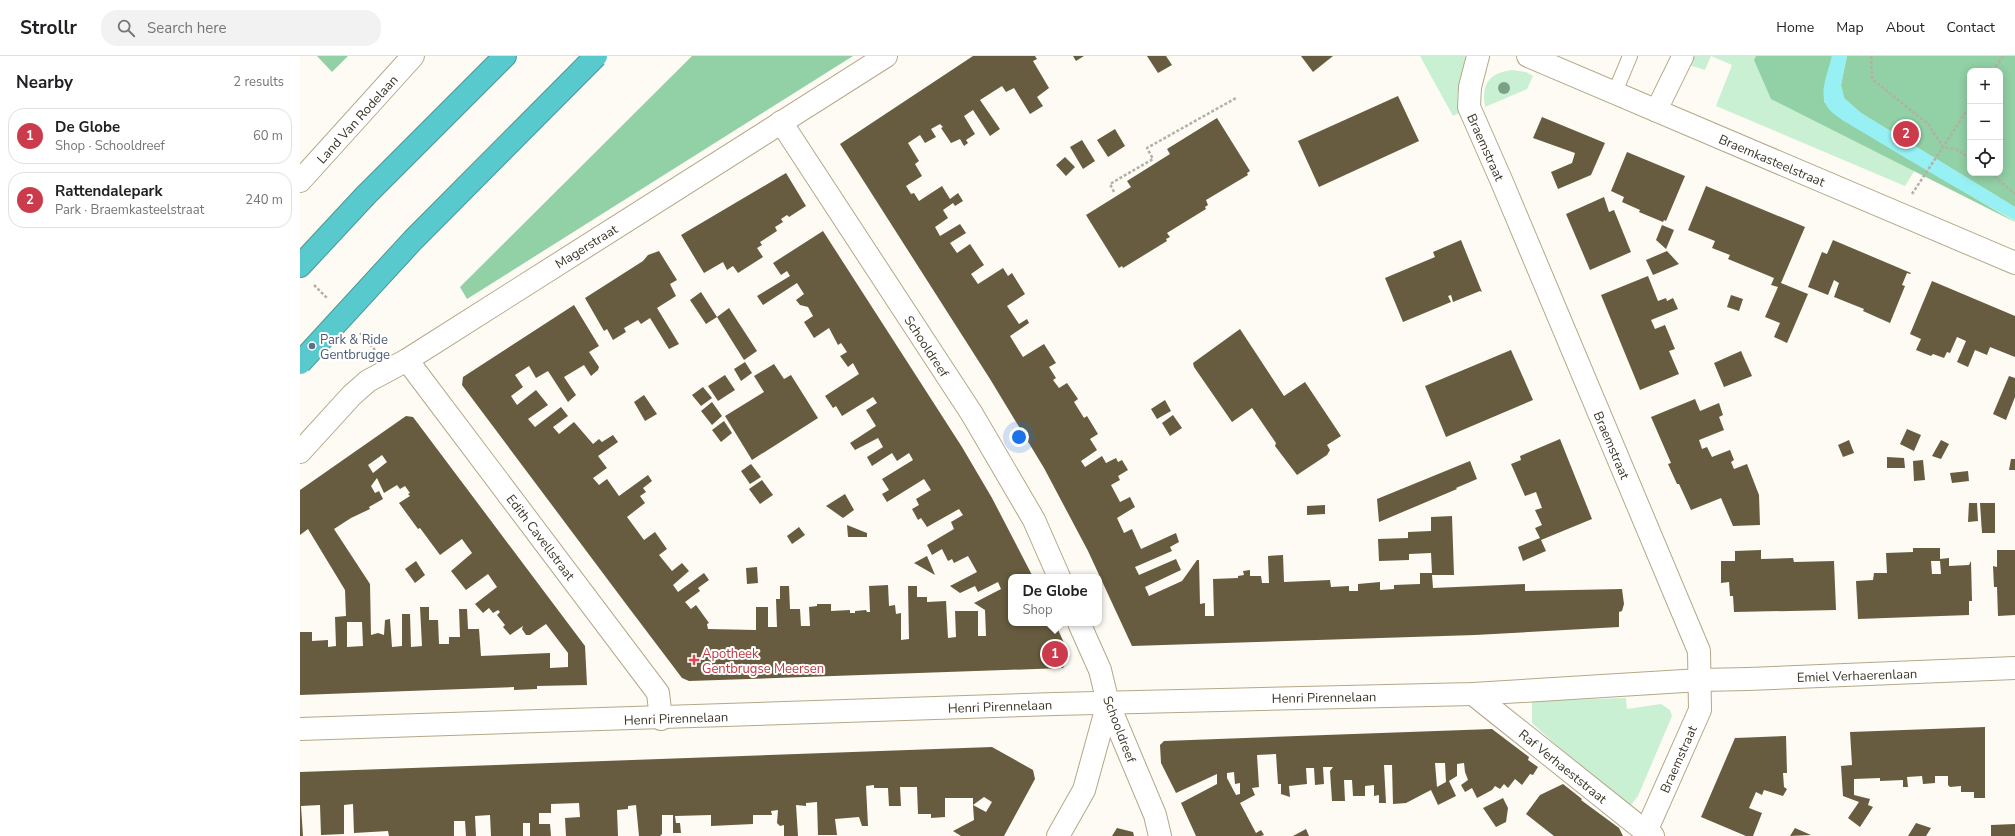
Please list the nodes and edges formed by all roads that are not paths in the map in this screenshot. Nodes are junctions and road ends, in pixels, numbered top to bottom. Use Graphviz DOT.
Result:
graph roads {
  1 [pos="413,56"];
  2 [pos="505,56"];
  3 [pos="596,56"];
  4 [pos="886,56"];
  5 [pos="1478,56"];
  6 [pos="1528,56"];
  7 [pos="1630,56"];
  8 [pos="1683,56"];
  9 [pos="1614,92"];
  10 [pos="1656,111"];
  11 [pos="781,122"];
  12 [pos="300,181"];
  13 [pos="2015,263"];
  14 [pos="300,266"];
  15 [pos="407,360"];
  16 [pos="300,363"];
  17 [pos="300,452"];
  18 [pos="1058,574"];
  19 [pos="1080,626"];
  20 [pos="2015,668"];
  21 [pos="1700,680"];
  22 [pos="1474,694"];
  23 [pos="1108,703"];
  24 [pos="661,719"];
  25 [pos="300,729"];
  26 [pos="1648,835"];
  27 [pos="1058,836"];
  28 [pos="1160,836"];
  1 -- 12 [label="street, Land Van Rodelaan"];
  2 -- 14 [label="highway"];
  3 -- 16 [label="highway, bridge"];
  4 -- 11 [label="street, Magerstraat"];
  5 -- 21 [label="street, Braemstraat"];
  6 -- 9 [label="street, Braemkasteelstraat"];
  7 -- 9 [label="lane"];
  8 -- 10 [label="street"];
  9 -- 10 [label="street, Braemkasteelstraat"];
  10 -- 13 [label="street, Braemkasteelstraat"];
  11 -- 15 [label="street, Magerstraat"];
  11 -- 18 [label="street, Schooldreef"];
  15 -- 17 [label="street, Magerstraat"];
  15 -- 24 [label="street, Edith Cavellstraat"];
  19 -- 23 [label="street, Schooldreef"];
  20 -- 21 [label="street, Emiel Verhaerenlaan"];
  21 -- 22 [label="street, Henri Pirennelaan"];
  21 -- 26 [label="street, Braemstraat"];
  22 -- 23 [label="street, Henri Pirennelaan"];
  22 -- 26 [label="street, Raf Verhaeststraat"];
  23 -- 24 [label="street, Henri Pirennelaan"];
  23 -- 27 [label="street"];
  23 -- 28 [label="street, Schooldreef"];
  24 -- 25 [label="street, Henri Pirennelaan"];
}
